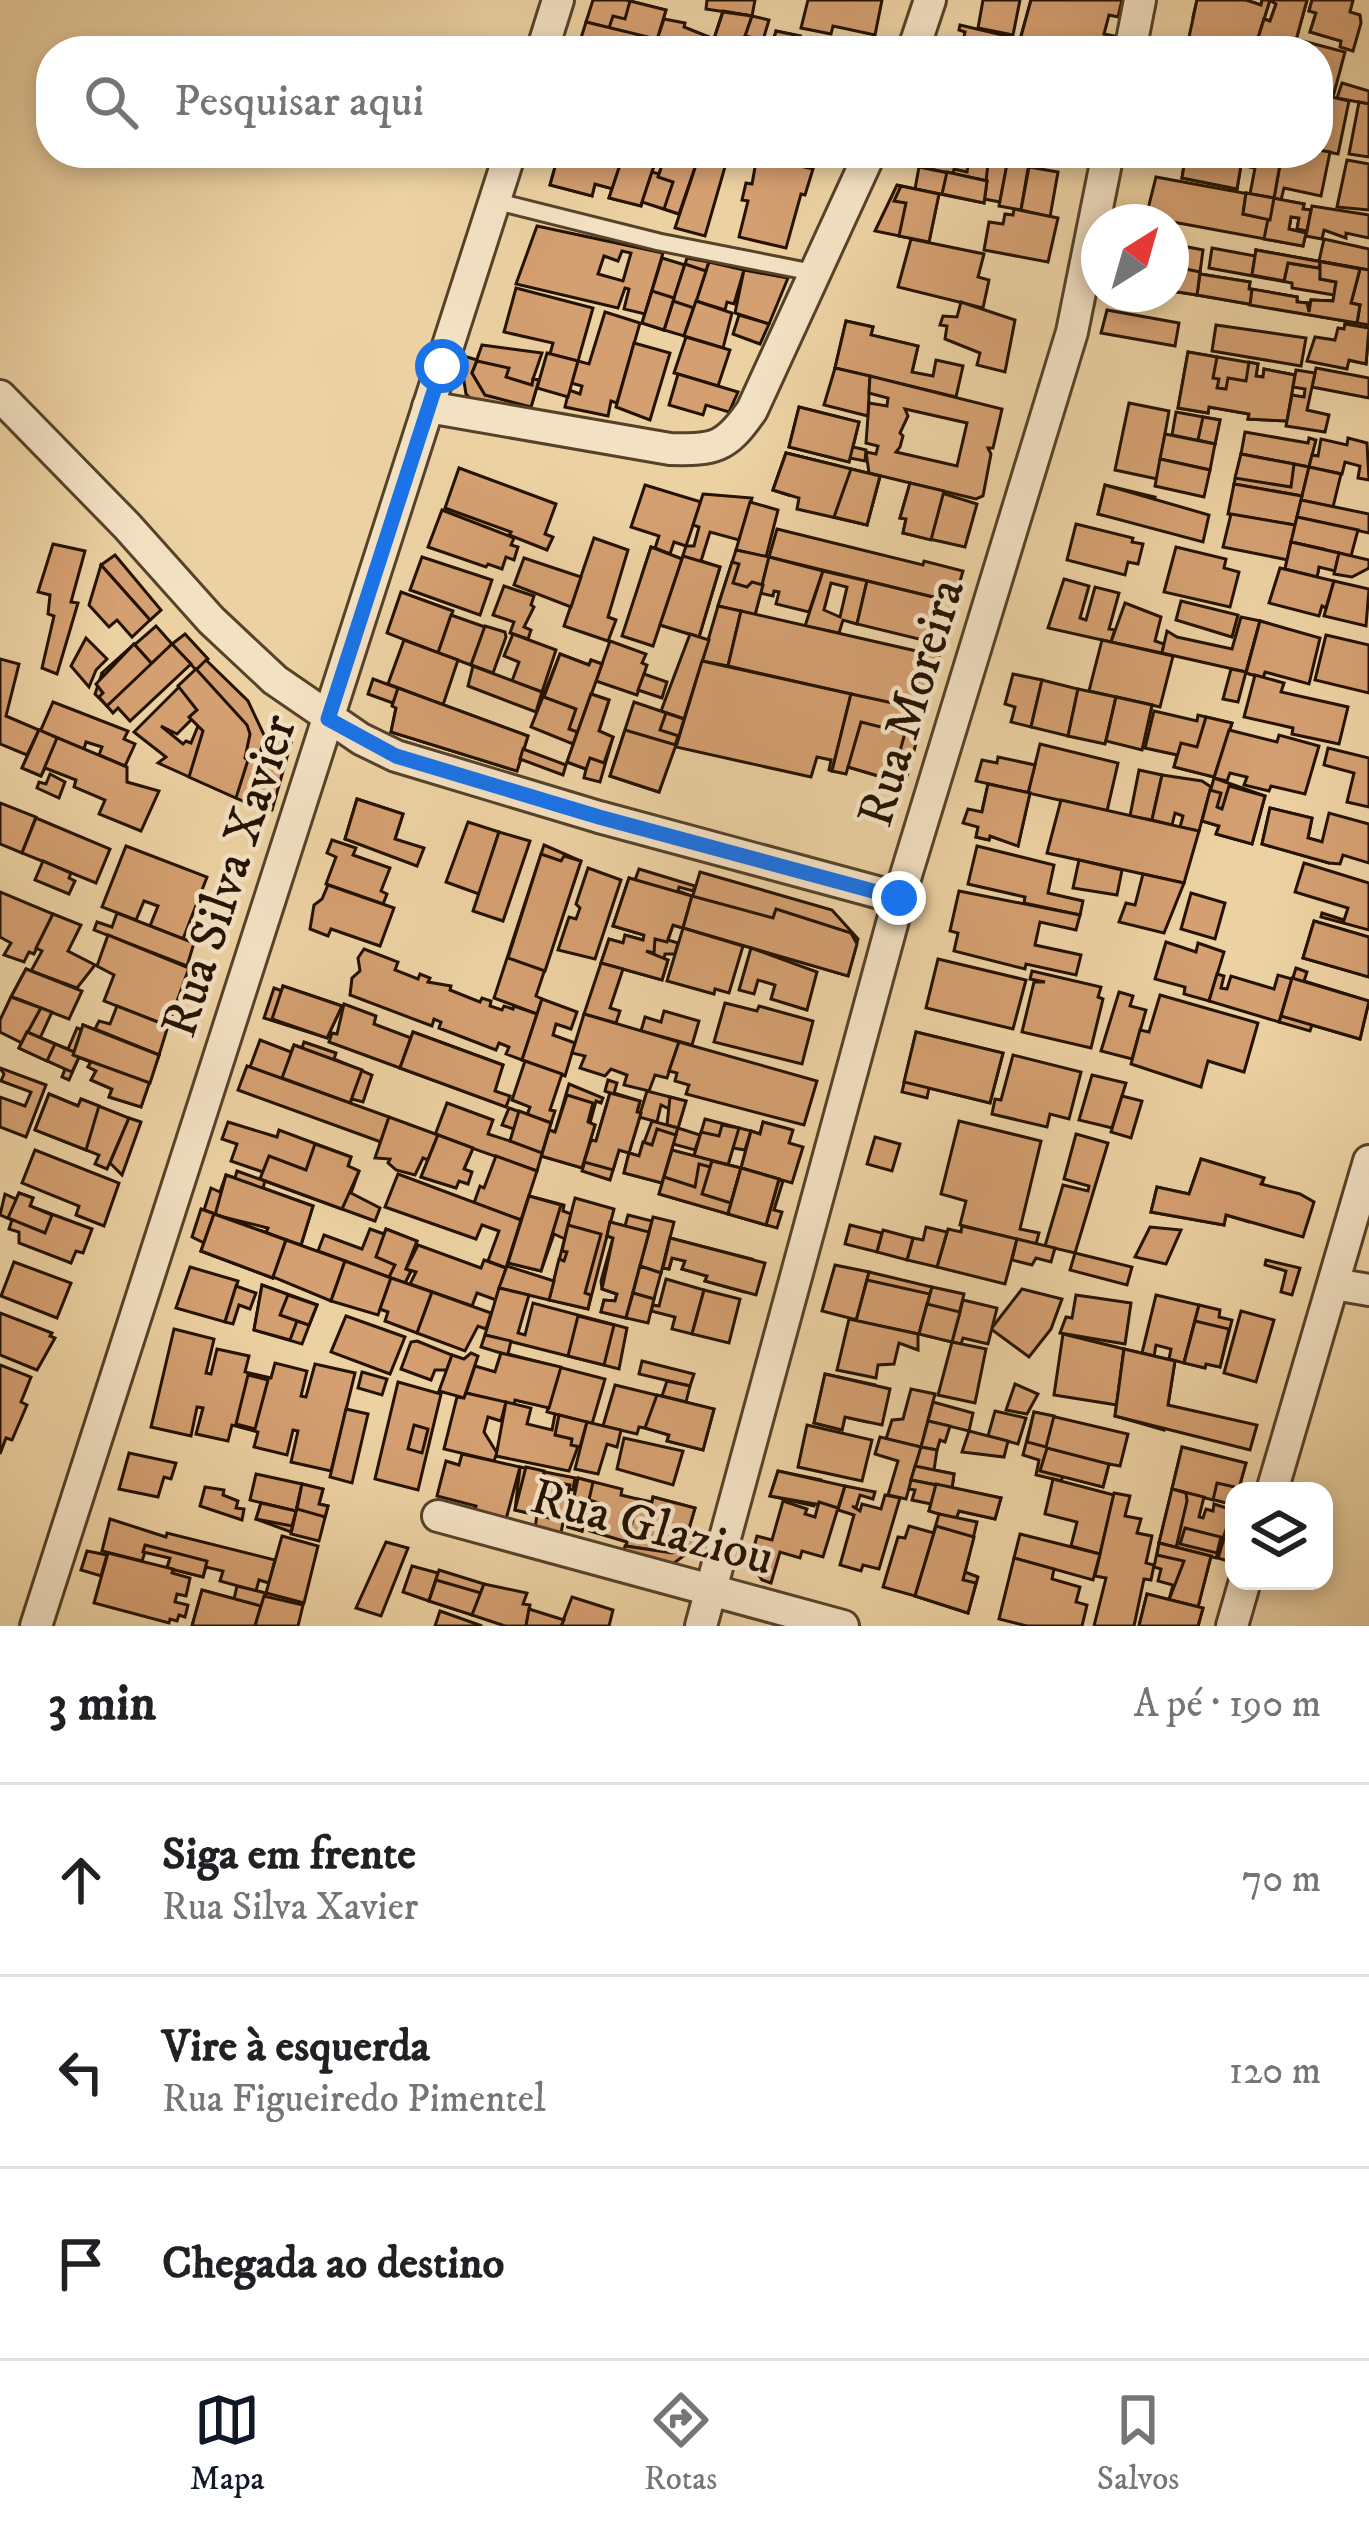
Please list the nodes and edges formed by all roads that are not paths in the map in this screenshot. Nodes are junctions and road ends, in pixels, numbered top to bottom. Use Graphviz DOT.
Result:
graph roads {
  1 [pos="557,0"];
  2 [pos="930,0"];
  3 [pos="1140,0"];
  4 [pos="546,36"];
  5 [pos="918,36"];
  6 [pos="1133,36"];
  7 [pos="505,168"];
  8 [pos="863,168"];
  9 [pos="1105,168"];
  10 [pos="495,201"];
  11 [pos="816,273"];
  12 [pos="0,396"];
  13 [pos="428,407"];
  14 [pos="328,719"];
  15 [pos="899,898"];
  16 [pos="1369,1162"];
  17 [pos="1334,1284"];
  18 [pos="1369,1290"];
  19 [pos="1275,1482"];
  20 [pos="438,1516"];
  21 [pos="712,1590"];
  22 [pos="1242,1590"];
  23 [pos="36,1626"];
  24 [pos="701,1626"];
  25 [pos="843,1626"];
  26 [pos="1232,1626"];
  1 -- 4 [label="street"];
  2 -- 5 [label="street"];
  3 -- 6 [label="street"];
  7 -- 10 [label="street, Rua Silva Xavier"];
  8 -- 11 [label="street"];
  9 -- 15 [label="street, Rua Moreira"];
  10 -- 11 [label="lane"];
  10 -- 13 [label="street, Rua Silva Xavier"];
  11 -- 13 [label="street"];
  12 -- 14 [label="street"];
  13 -- 14 [label="street, Rua Silva Xavier"];
  14 -- 15 [label="street"];
  14 -- 23 [label="street, Rua Silva Xavier"];
  15 -- 21 [label="street, Rua Moreira"];
  16 -- 17 [label="street"];
  17 -- 18 [label="street"];
  17 -- 19 [label="street"];
  20 -- 21 [label="street, Rua Glaziou"];
  21 -- 24 [label="street, Rua Moreira"];
  21 -- 25 [label="street, Rua Glaziou"];
  22 -- 26 [label="street"];
}
